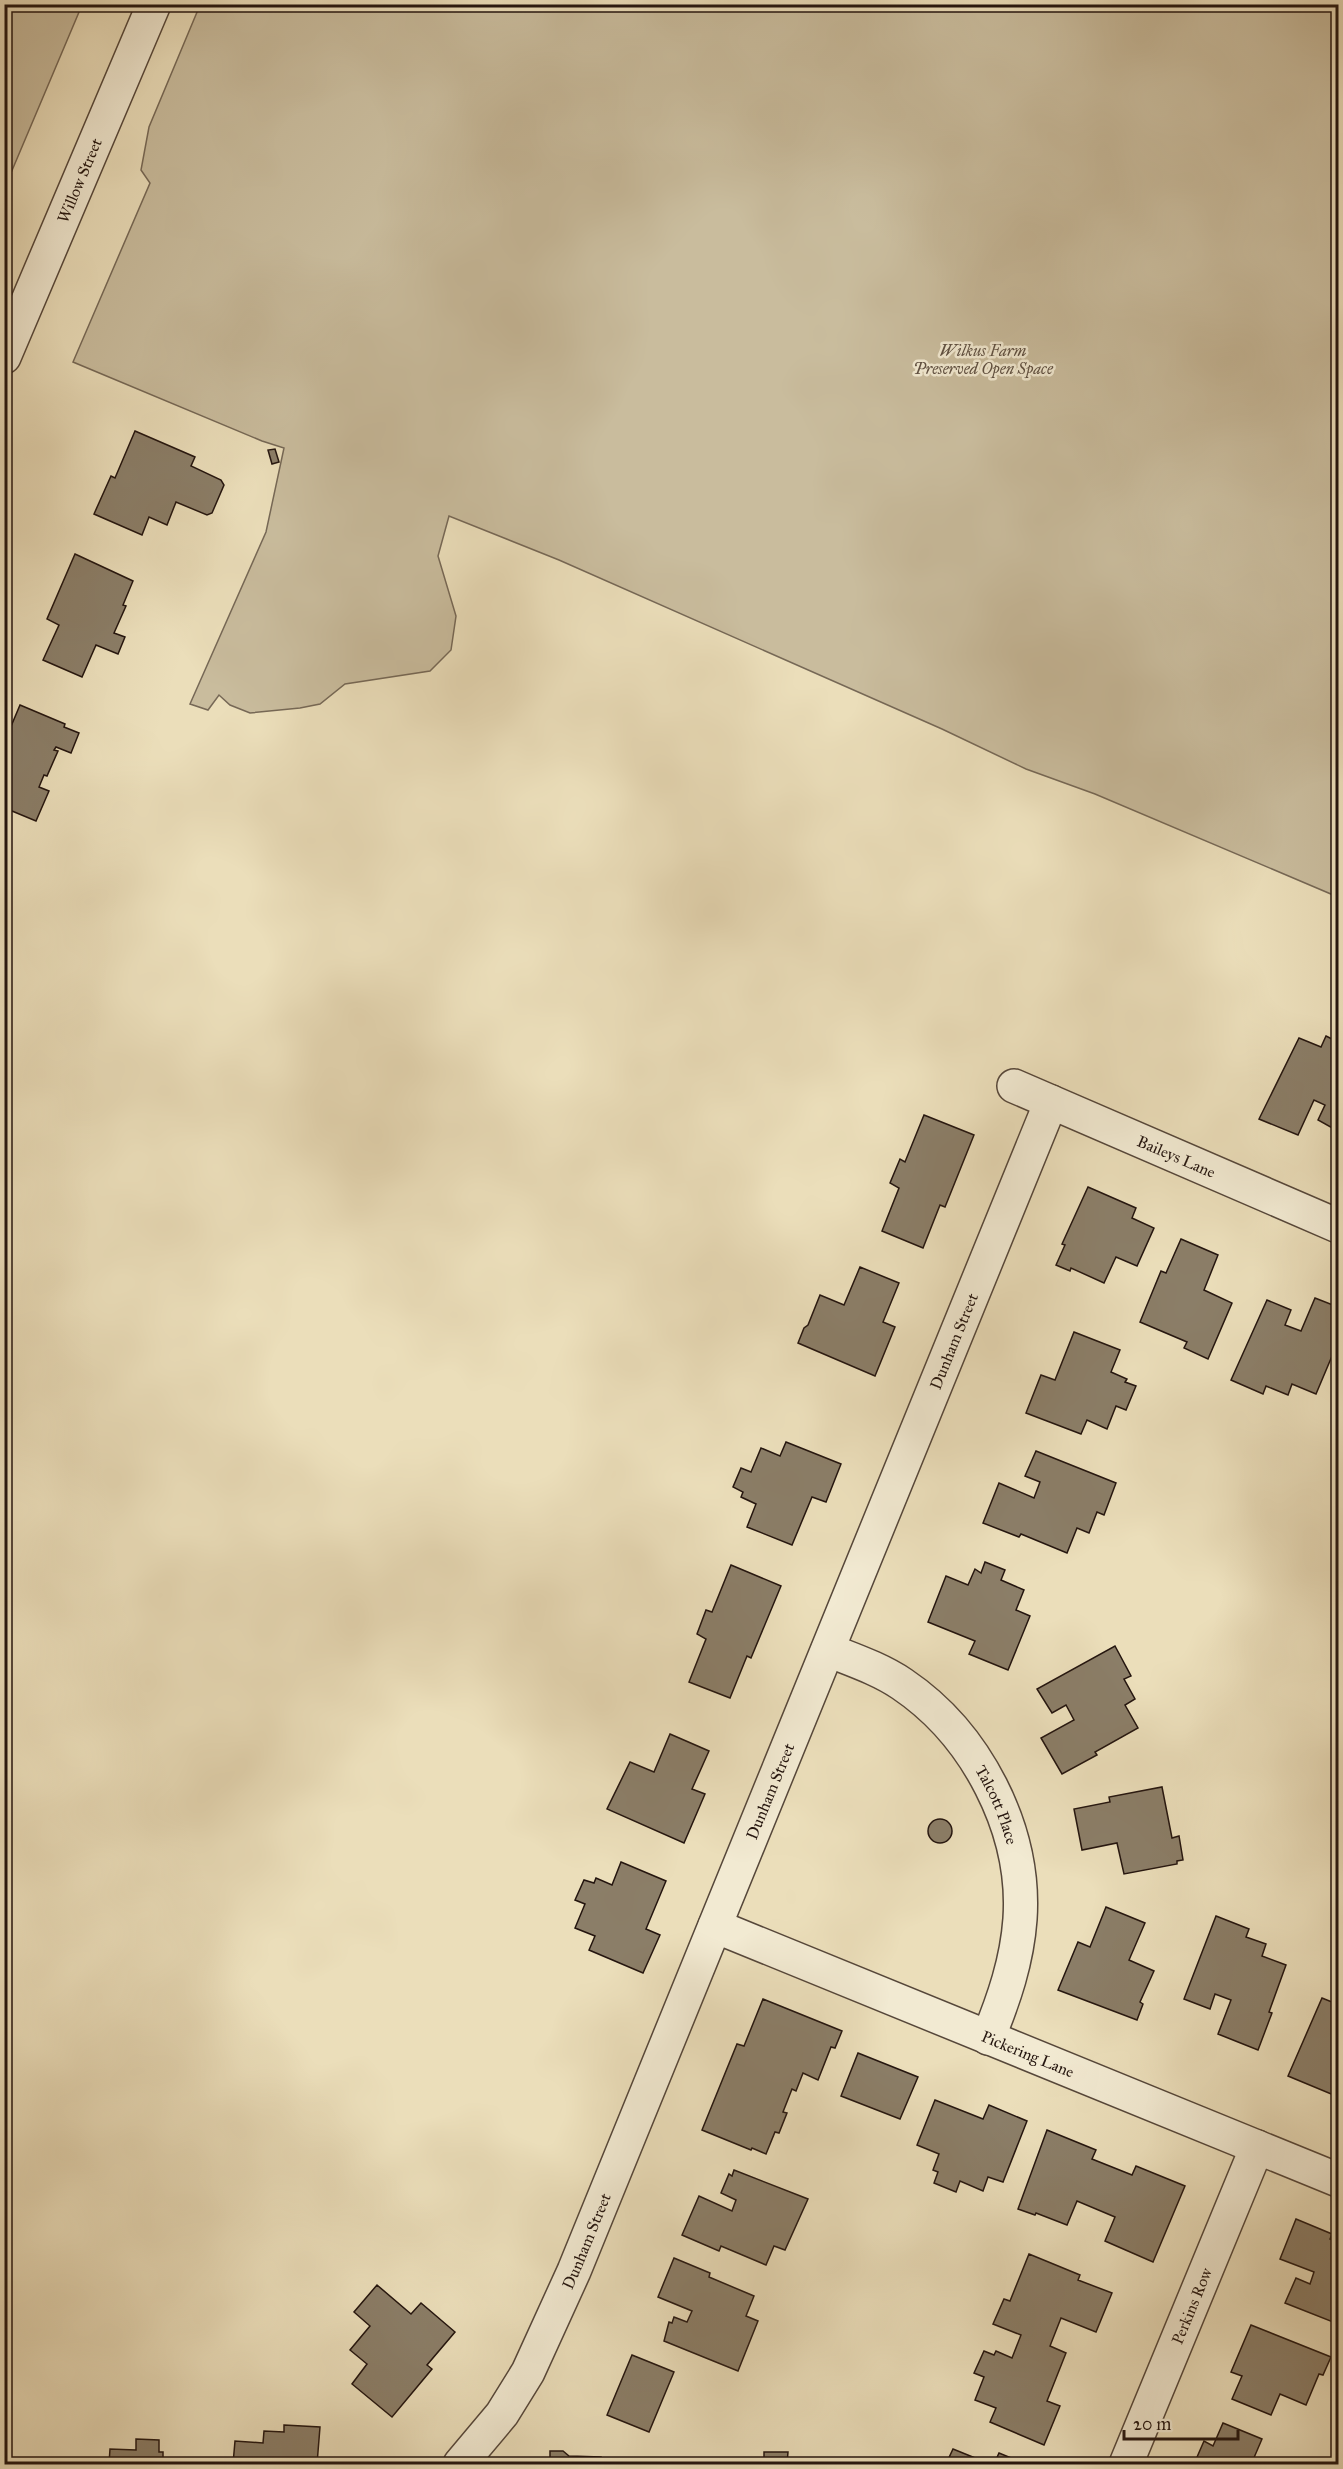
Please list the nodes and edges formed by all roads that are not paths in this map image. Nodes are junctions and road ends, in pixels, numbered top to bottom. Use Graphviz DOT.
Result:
graph roads {
  1 [pos="154,4"];
  2 [pos="4,357"];
  3 [pos="1014,1086"];
  4 [pos="1051,1102"];
  5 [pos="1338,1226"];
  6 [pos="828,1650"];
  7 [pos="715,1926"];
  8 [pos="988,2038"];
  9 [pos="1257,2147"];
  10 [pos="1338,2180"];
  11 [pos="460,2464"];
  12 [pos="1126,2464"];
  1 -- 2 [label="street, Willow Street"];
  3 -- 4 [label="street, Baileys Lane"];
  4 -- 5 [label="street, Baileys Lane"];
  4 -- 6 [label="street, Dunham Street"];
  6 -- 7 [label="street, Dunham Street"];
  6 -- 8 [label="street, Talcott Place"];
  7 -- 8 [label="street, Pickering Lane"];
  7 -- 11 [label="street, Dunham Street"];
  8 -- 9 [label="street, Pickering Lane"];
  9 -- 10 [label="street, Pickering Lane"];
  9 -- 12 [label="street, Perkins Row"];
}
